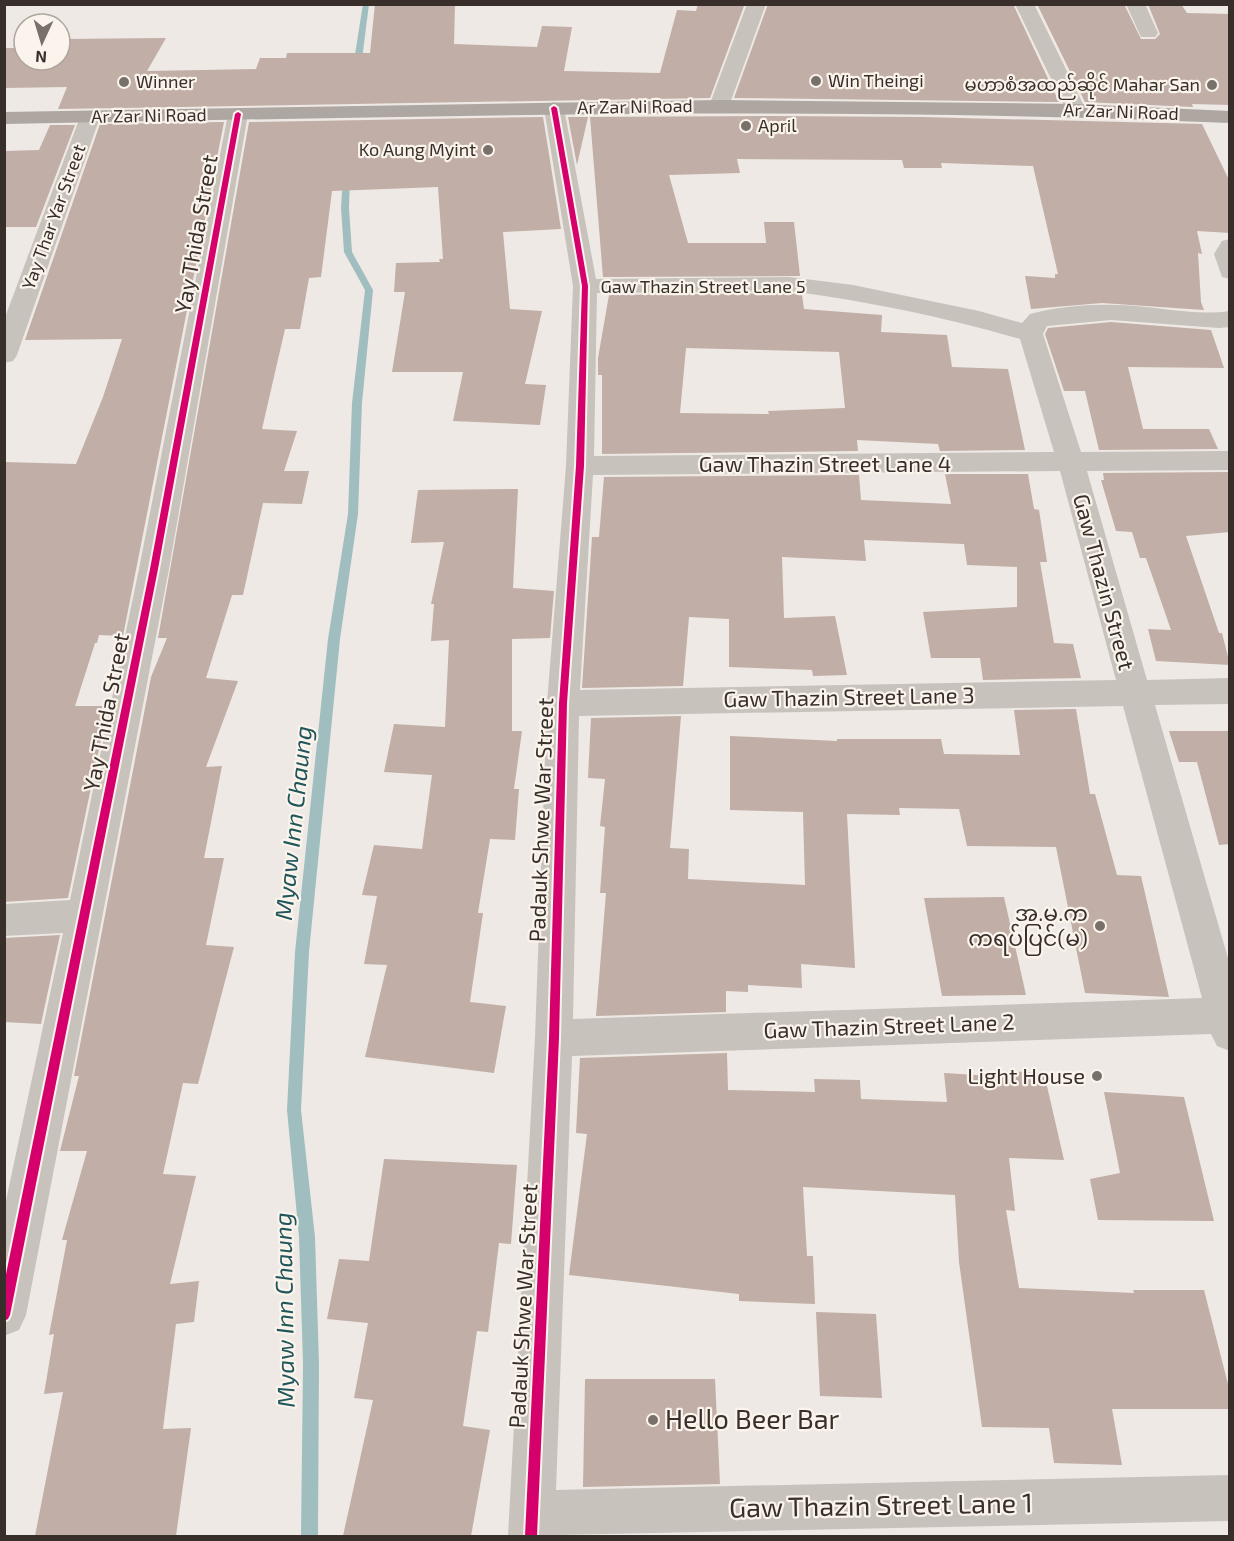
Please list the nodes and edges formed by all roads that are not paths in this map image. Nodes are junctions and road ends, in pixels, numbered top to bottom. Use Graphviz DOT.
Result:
graph roads {
  1 [pos="757,4"];
  2 [pos="1024,4"];
  3 [pos="1135,4"];
  4 [pos="1148,33"];
  5 [pos="719,106"];
  6 [pos="554,108"];
  7 [pos="1076,110"];
  8 [pos="238,114"];
  9 [pos="90,117"];
  10 [pos="1230,117"];
  11 [pos="4,118"];
  12 [pos="1230,246"];
  13 [pos="1230,272"];
  14 [pos="585,286"];
  15 [pos="1230,320"];
  16 [pos="1031,334"];
  17 [pos="5,353"];
  18 [pos="1230,460"];
  19 [pos="1071,462"];
  20 [pos="580,466"];
  21 [pos="1230,691"];
  22 [pos="1135,692"];
  23 [pos="563,703"];
  24 [pos="85,915"];
  25 [pos="4,921"];
  26 [pos="1228,1021"];
  27 [pos="554,1038"];
  28 [pos="4,1315"];
  29 [pos="1230,1498"];
  30 [pos="532,1525"];
  1 -- 5 [label="street"];
  2 -- 7 [label="street"];
  3 -- 4 [label="street"];
  5 -- 6 [label="main road, Ar Zar Ni Road"];
  5 -- 7 [label="main road, Ar Zar Ni Road"];
  6 -- 8 [label="main road, Ar Zar Ni Road"];
  6 -- 14 [label="street, Padauk Shwe War Street"];
  7 -- 10 [label="main road, Ar Zar Ni Road"];
  8 -- 9 [label="main road, Ar Zar Ni Road"];
  8 -- 24 [label="street, Yay Thida Street"];
  9 -- 11 [label="main road, Ar Zar Ni Road"];
  9 -- 17 [label="street, Yay Thar Yar Street"];
  12 -- 13 [label="street"];
  14 -- 16 [label="street, Gaw Thazin Street Lane 5"];
  14 -- 20 [label="street, Padauk Shwe War Street"];
  15 -- 16 [label="street"];
  16 -- 19 [label="street, Gaw Thazin Street"];
  18 -- 19 [label="street, Gaw Thazin Street Lane 4"];
  19 -- 20 [label="street, Gaw Thazin Street Lane 4"];
  19 -- 22 [label="street, Gaw Thazin Street"];
  20 -- 23 [label="street, Padauk Shwe War Street"];
  21 -- 22 [label="street, Gaw Thazin Street Lane 3"];
  22 -- 23 [label="street, Gaw Thazin Street Lane 3"];
  22 -- 26 [label="street, Gaw Thazin Street"];
  23 -- 27 [label="street, Padauk Shwe War Street"];
  24 -- 25 [label="street"];
  24 -- 28 [label="street, Yay Thida Street"];
  26 -- 27 [label="street, Gaw Thazin Street Lane 2"];
  27 -- 30 [label="street, Padauk Shwe War Street"];
  29 -- 30 [label="street, Gaw Thazin Street Lane 1"];
}
